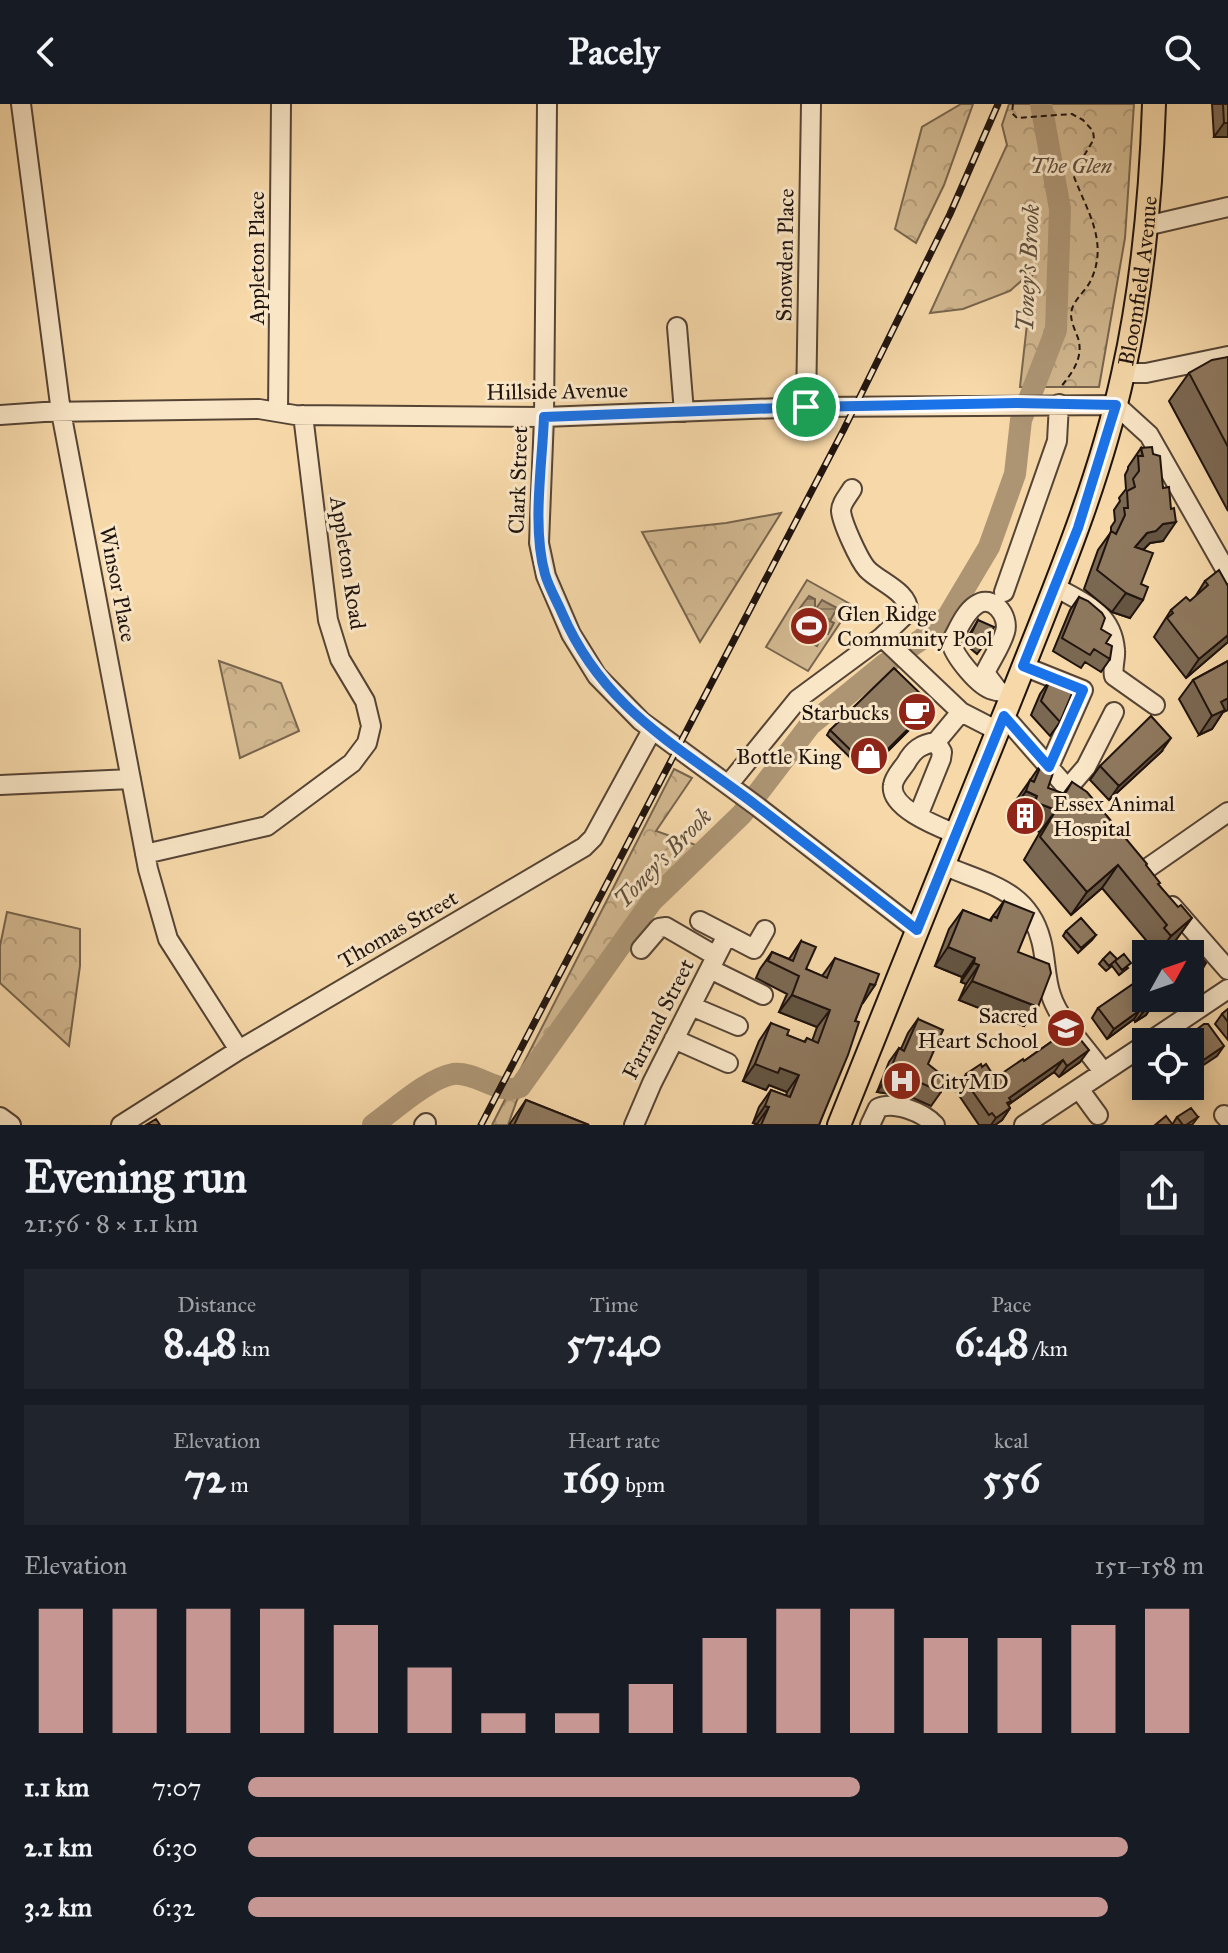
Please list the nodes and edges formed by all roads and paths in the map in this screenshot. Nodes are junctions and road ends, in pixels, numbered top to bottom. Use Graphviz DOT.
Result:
graph roads {
  1 [pos="21,104"];
  2 [pos="281,104"];
  3 [pos="547,104"];
  4 [pos="811,104"];
  5 [pos="1013,104"];
  6 [pos="1154,104"];
  7 [pos="1228,207"];
  8 [pos="1146,226"];
  9 [pos="677,327"];
  10 [pos="1228,356"];
  11 [pos="1124,373"];
  12 [pos="1055,398"];
  13 [pos="1116,405"];
  14 [pos="806,407"];
  15 [pos="61,412"];
  16 [pos="278,412"];
  17 [pos="684,412"];
  18 [pos="0,415"];
  19 [pos="303,415"];
  20 [pos="544,417"];
  21 [pos="852,489"];
  22 [pos="1220,541"];
  23 [pos="1228,574"];
  24 [pos="1055,587"];
  25 [pos="1004,592"];
  26 [pos="895,649"];
  27 [pos="1023,666"];
  28 [pos="1155,705"];
  29 [pos="1003,708"];
  30 [pos="961,712"];
  31 [pos="1114,712"];
  32 [pos="652,730"];
  33 [pos="936,742"];
  34 [pos="1049,767"];
  35 [pos="131,779"];
  36 [pos="0,785"];
  37 [pos="1068,788"];
  38 [pos="744,796"];
  39 [pos="1228,812"];
  40 [pos="918,816"];
  41 [pos="1100,824"];
  42 [pos="956,834"];
  43 [pos="145,854"];
  44 [pos="943,865"];
  45 [pos="700,921"];
  46 [pos="765,930"];
  47 [pos="917,930"];
  48 [pos="727,935"];
  49 [pos="641,949"];
  50 [pos="713,962"];
  51 [pos="1228,970"];
  52 [pos="1228,989"];
  53 [pos="763,995"];
  54 [pos="691,1006"];
  55 [pos="738,1026"];
  56 [pos="1170,1028"];
  57 [pos="674,1039"];
  58 [pos="239,1050"];
  59 [pos="1132,1053"];
  60 [pos="728,1063"];
  61 [pos="1103,1072"];
  62 [pos="1079,1089"];
  63 [pos="1098,1115"];
  64 [pos="0,1117"];
  65 [pos="842,1117"];
  66 [pos="872,1123"];
  67 [pos="924,1123"];
  68 [pos="11,1125"];
  69 [pos="121,1125"];
  70 [pos="634,1125"];
  71 [pos="1024,1125"];
  1 -- 15 [label="street, Winsor Place"];
  2 -- 16 [label="street, Appleton Place"];
  3 -- 20 [label="street, Clark Street"];
  4 -- 14 [label="street, Snowden Place"];
  5 -- 12 [label="path"];
  6 -- 8 [label="main road, Bloomfield Avenue"];
  7 -- 8 [label="street"];
  8 -- 11 [label="main road, Bloomfield Avenue"];
  9 -- 17 [label="street"];
  10 -- 11 [label="street"];
  11 -- 13 [label="main road, Bloomfield Avenue"];
  12 -- 13 [label="street, Hillside Avenue"];
  12 -- 14 [label="street, Hillside Avenue"];
  12 -- 25 [label="street"];
  13 -- 22 [label="street"];
  13 -- 24 [label="main road, Bloomfield Avenue"];
  14 -- 17 [label="street, Hillside Avenue"];
  15 -- 16 [label="street, Hillside Avenue"];
  15 -- 18 [label="street, Hillside Avenue"];
  15 -- 35 [label="street, Winsor Place"];
  16 -- 19 [label="street, Hillside Avenue"];
  17 -- 20 [label="street, Hillside Avenue"];
  19 -- 20 [label="street, Hillside Avenue"];
  19 -- 43 [label="street, Appleton Road"];
  20 -- 32 [label="street, Clark Street"];
  21 -- 26 [label="street"];
  22 -- 23 [label="street"];
  24 -- 27 [label="main road, Bloomfield Avenue"];
  24 -- 28 [label="street"];
  26 -- 30 [label="street"];
  26 -- 38 [label="street"];
  27 -- 29 [label="main road, Bloomfield Avenue"];
  27 -- 34 [label="street"];
  29 -- 29 [label="street"];
  29 -- 30 [label="street"];
  29 -- 34 [label="street"];
  29 -- 42 [label="main road, Bloomfield Avenue"];
  30 -- 33 [label="street"];
  31 -- 37 [label="street"];
  32 -- 38 [label="street, Clark Street"];
  32 -- 58 [label="street, Thomas Street"];
  33 -- 40 [label="street"];
  33 -- 40 [label="street"];
  34 -- 37 [label="street"];
  35 -- 36 [label="street"];
  35 -- 43 [label="street, Winsor Place"];
  37 -- 41 [label="street"];
  38 -- 47 [label="street, Clark Street"];
  39 -- 51 [label="street"];
  40 -- 42 [label="street"];
  42 -- 44 [label="main road, Bloomfield Avenue"];
  43 -- 58 [label="street, Winsor Place"];
  44 -- 47 [label="main road, Bloomfield Avenue"];
  44 -- 61 [label="street"];
  45 -- 48 [label="street"];
  46 -- 48 [label="street"];
  47 -- 65 [label="main road, Bloomfield Avenue"];
  48 -- 50 [label="street, Farrand Street"];
  49 -- 50 [label="street"];
  50 -- 53 [label="street"];
  50 -- 54 [label="street, Farrand Street"];
  52 -- 56 [label="street"];
  54 -- 55 [label="street"];
  54 -- 57 [label="street, Farrand Street"];
  57 -- 60 [label="street"];
  57 -- 70 [label="street, Farrand Street"];
  58 -- 69 [label="street, Thomas Street"];
  59 -- 61 [label="street"];
  61 -- 62 [label="street"];
  62 -- 63 [label="street"];
  62 -- 71 [label="street"];
  64 -- 68 [label="street"];
  65 -- 66 [label="street"];
  66 -- 67 [label="street"];
}
